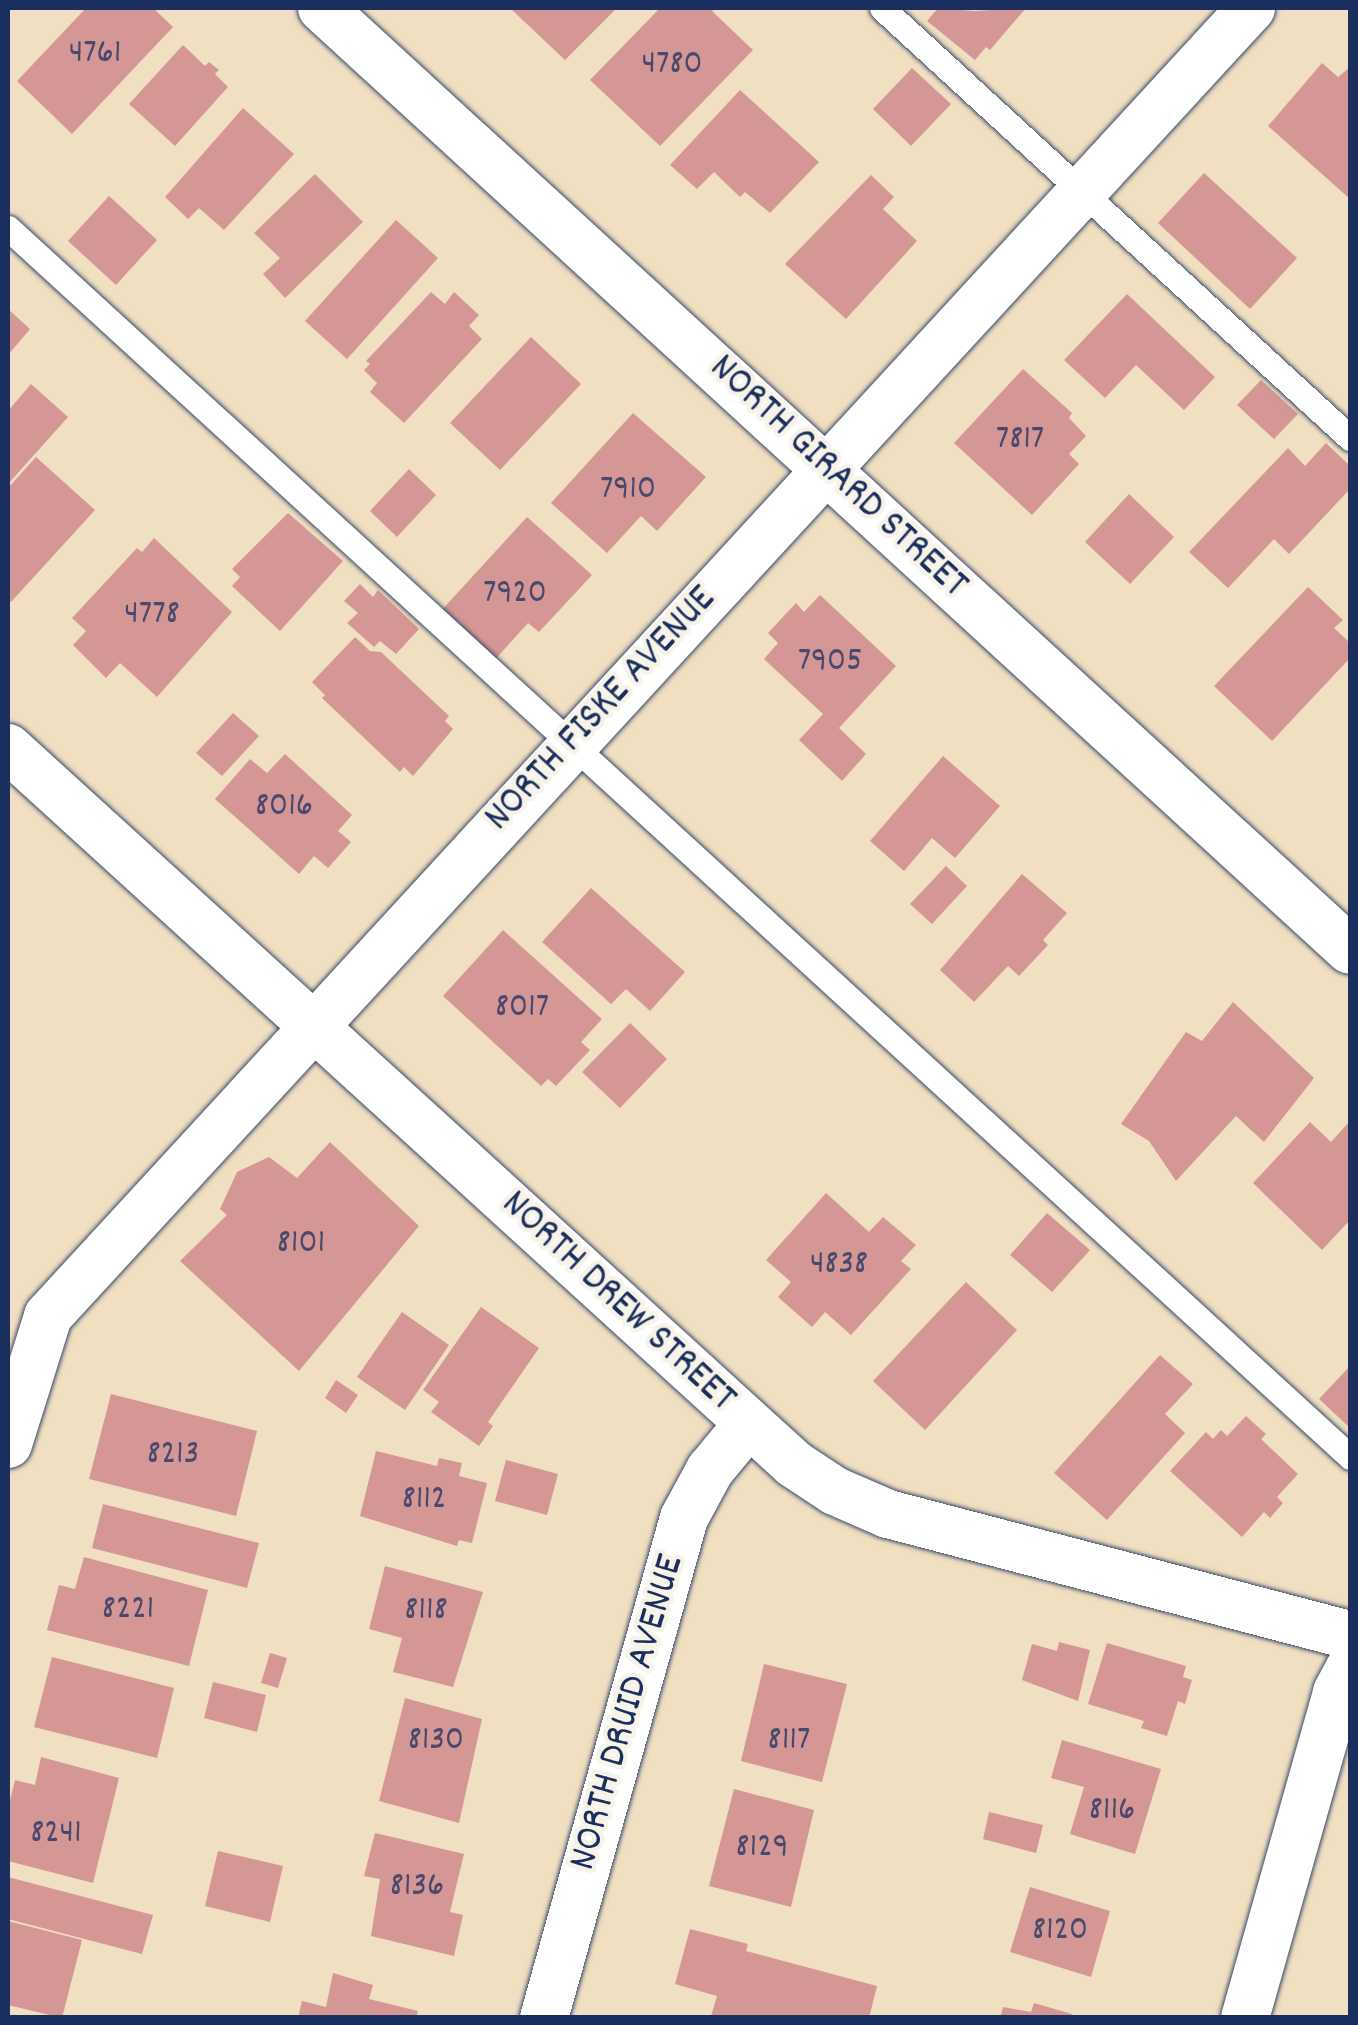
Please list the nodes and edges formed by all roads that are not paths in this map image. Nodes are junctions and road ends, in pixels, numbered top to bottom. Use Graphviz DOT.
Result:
graph roads {
  1 [pos="322,8"];
  2 [pos="882,8"];
  3 [pos="1250,8"];
  4 [pos="1081,192"];
  5 [pos="8,228"];
  6 [pos="1350,438"];
  7 [pos="826,468"];
  8 [pos="572,744"];
  9 [pos="8,748"];
  10 [pos="1350,950"];
  11 [pos="313,1023"];
  12 [pos="748,1424"];
  13 [pos="8,1444"];
  14 [pos="1350,1457"];
  15 [pos="1350,1634"];
  16 [pos="1350,1668"];
  17 [pos="544,2018"];
  18 [pos="1245,2018"];
  1 -- 7 [label="street, NORTH GIRARD STREET"];
  2 -- 4 [label="lane"];
  3 -- 4 [label="street, NORTH FISKE AVENUE"];
  4 -- 6 [label="lane"];
  4 -- 7 [label="street, NORTH FISKE AVENUE"];
  5 -- 8 [label="lane"];
  7 -- 8 [label="street, NORTH FISKE AVENUE"];
  7 -- 10 [label="street, NORTH GIRARD STREET"];
  8 -- 11 [label="street, NORTH FISKE AVENUE"];
  8 -- 14 [label="lane"];
  9 -- 11 [label="street, NORTH DREW STREET"];
  11 -- 12 [label="street, NORTH DREW STREET"];
  11 -- 13 [label="street, NORTH FISKE AVENUE"];
  12 -- 15 [label="street, NORTH DREW STREET"];
  12 -- 17 [label="street, NORTH DRUID AVENUE"];
  16 -- 18 [label="street"];
}
